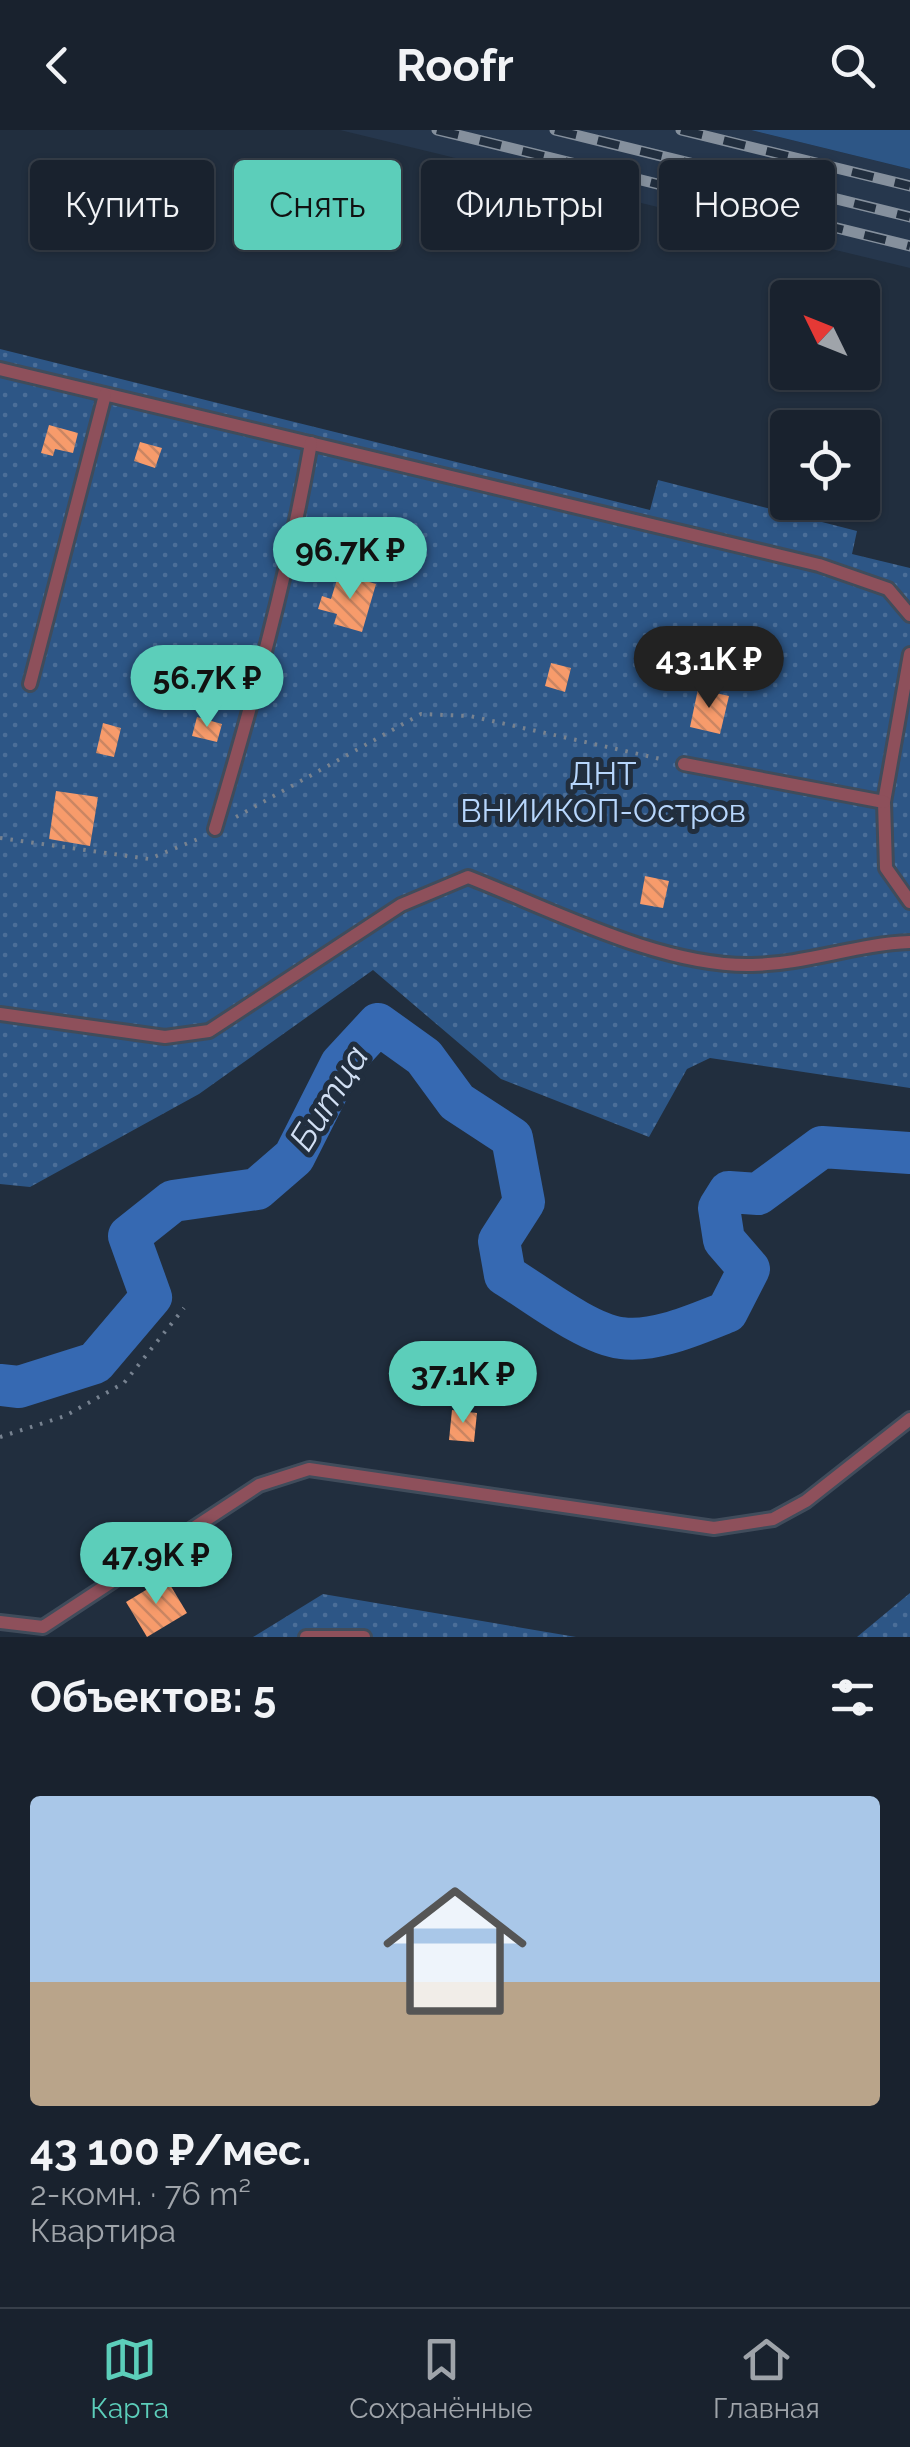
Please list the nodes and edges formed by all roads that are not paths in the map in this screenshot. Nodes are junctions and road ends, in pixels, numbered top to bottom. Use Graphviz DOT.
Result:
graph roads {
  1 [pos="0,369"];
  2 [pos="105,395"];
  3 [pos="311,443"];
  4 [pos="910,615"];
  5 [pos="910,654"];
  6 [pos="30,684"];
  7 [pos="684,764"];
  8 [pos="884,802"];
  9 [pos="215,829"];
  10 [pos="910,902"];
  11 [pos="910,942"];
  12 [pos="0,1014"];
  13 [pos="910,1420"];
  14 [pos="0,1622"];
  15 [pos="306,1637"];
  16 [pos="364,1637"];
  1 -- 2 [label="lane"];
  2 -- 3 [label="lane"];
  2 -- 6 [label="lane"];
  3 -- 4 [label="lane"];
  3 -- 9 [label="lane"];
  5 -- 8 [label="lane"];
  7 -- 8 [label="lane"];
  8 -- 10 [label="lane"];
  11 -- 12 [label="lane"];
  13 -- 14 [label="lane"];
  15 -- 16 [label="lane"];
}
